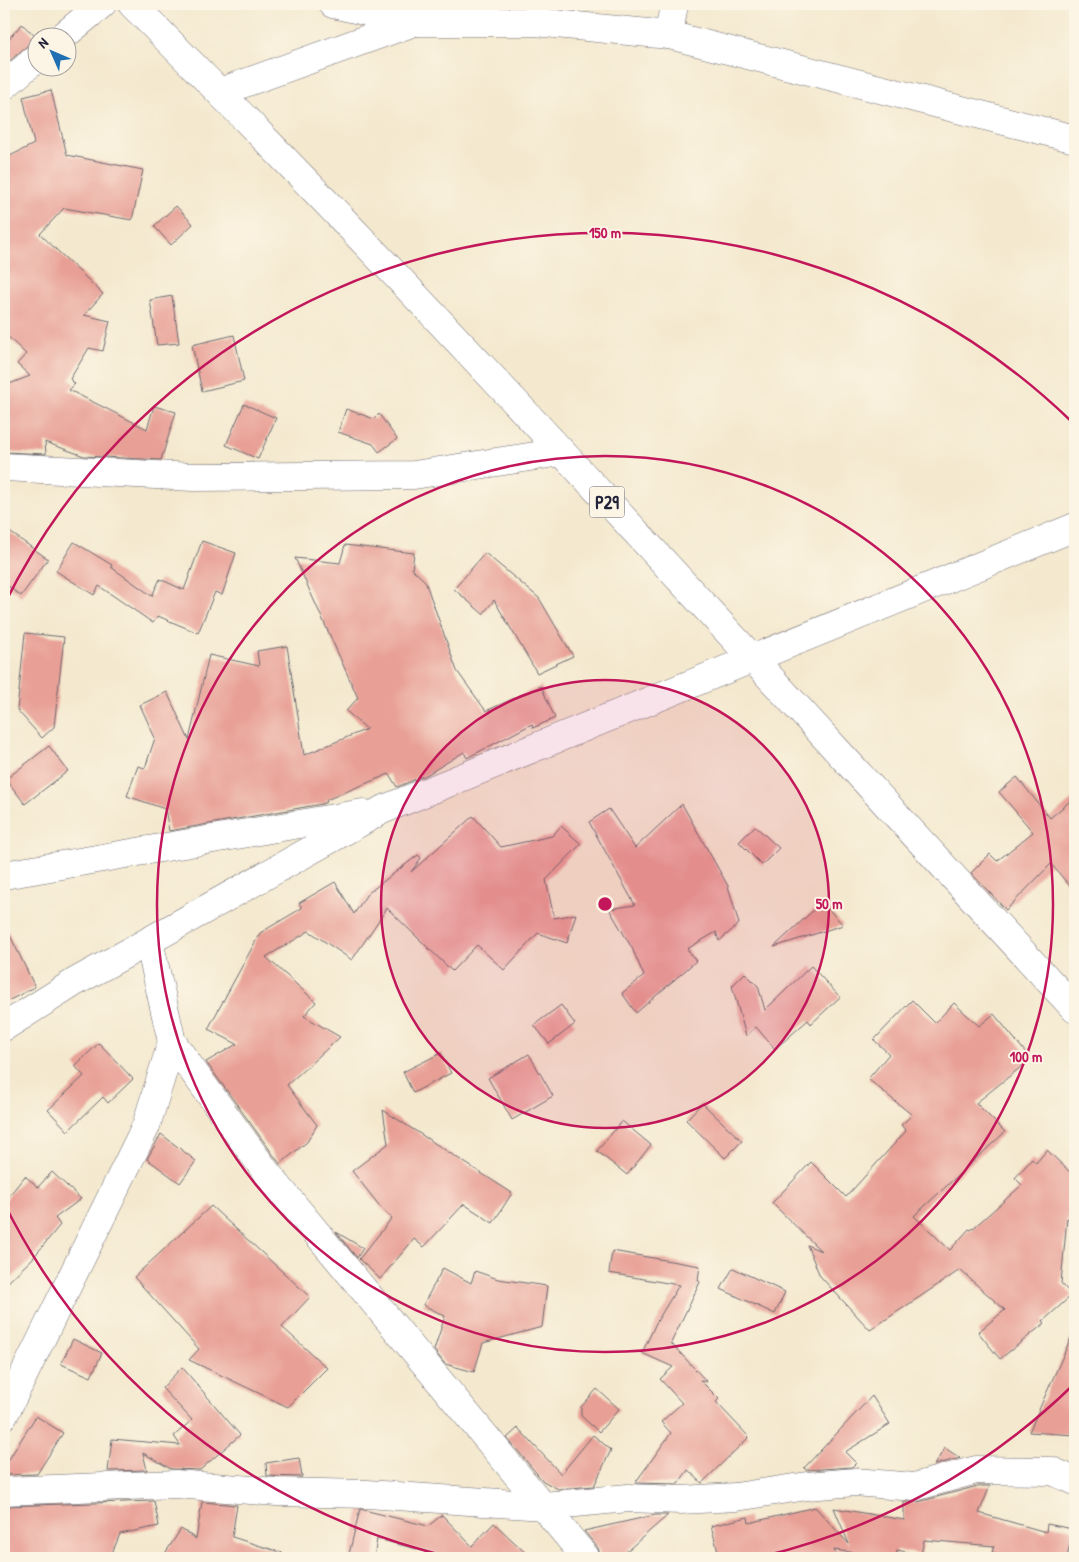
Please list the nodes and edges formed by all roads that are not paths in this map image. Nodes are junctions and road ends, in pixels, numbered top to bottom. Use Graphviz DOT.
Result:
graph roads {
  1 [pos="102,4"];
  2 [pos="132,4"];
  3 [pos="333,4"];
  4 [pos="674,4"];
  5 [pos="414,22"];
  6 [pos="73,28"];
  7 [pos="670,35"];
  8 [pos="28,66"];
  9 [pos="4,86"];
  10 [pos="220,92"];
  11 [pos="1075,139"];
  12 [pos="561,452"];
  13 [pos="4,467"];
  14 [pos="1075,527"];
  15 [pos="752,660"];
  16 [pos="382,810"];
  17 [pos="4,875"];
  18 [pos="149,940"];
  19 [pos="1075,1009"];
  20 [pos="4,1027"];
  21 [pos="172,1042"];
  22 [pos="4,1415"];
  23 [pos="1075,1481"];
  24 [pos="4,1491"];
  25 [pos="544,1506"];
  26 [pos="586,1558"];
  1 -- 6 [label="street"];
  2 -- 10 [label="street, P29"];
  3 -- 5 [label="street"];
  4 -- 7 [label="street"];
  5 -- 7 [label="street"];
  5 -- 10 [label="street"];
  7 -- 11 [label="street"];
  8 -- 9 [label="street"];
  10 -- 12 [label="street, P29"];
  12 -- 13 [label="street"];
  12 -- 15 [label="street, P29"];
  14 -- 15 [label="street"];
  15 -- 16 [label="street"];
  15 -- 19 [label="street, P29"];
  16 -- 17 [label="street"];
  16 -- 18 [label="street"];
  18 -- 20 [label="street"];
  18 -- 21 [label="street"];
  21 -- 22 [label="street"];
  21 -- 25 [label="street"];
  23 -- 25 [label="street"];
  24 -- 25 [label="street"];
  25 -- 26 [label="street"];
}
